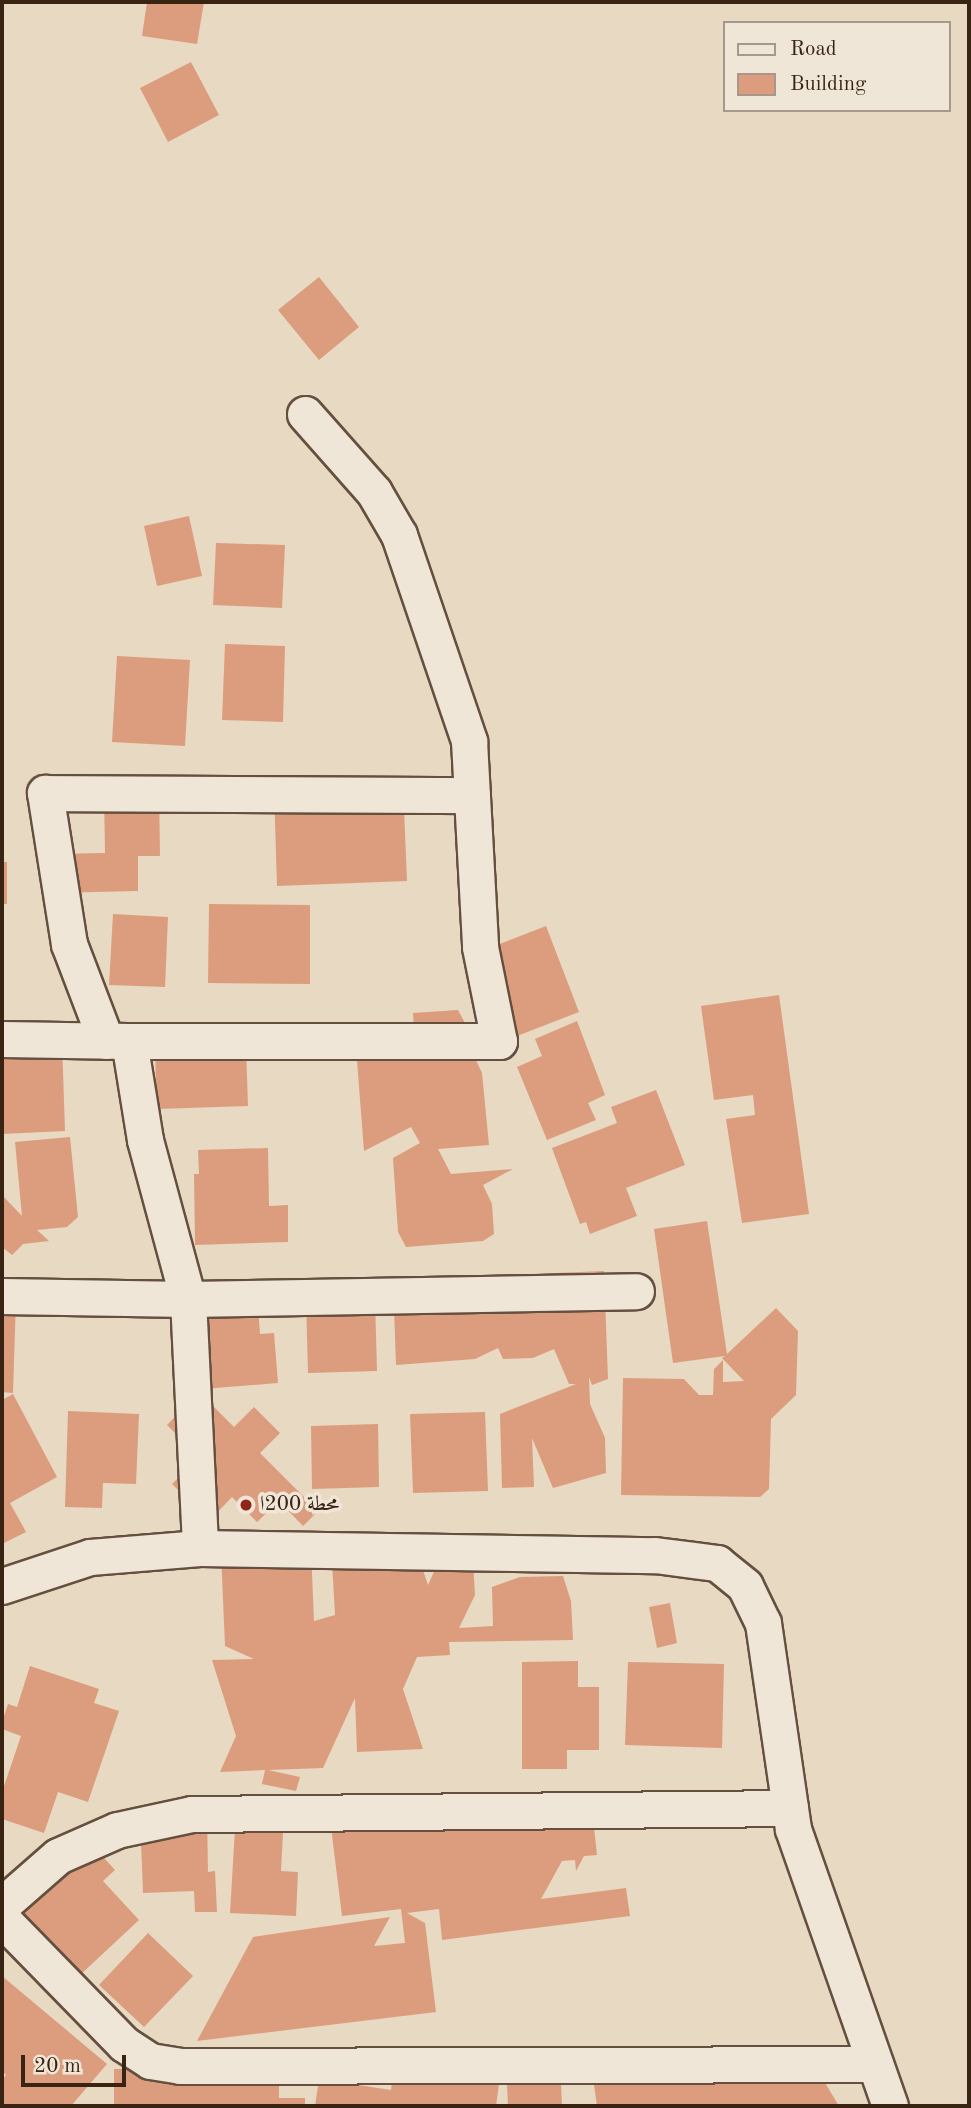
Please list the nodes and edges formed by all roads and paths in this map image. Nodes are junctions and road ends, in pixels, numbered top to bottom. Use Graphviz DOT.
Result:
graph roads {
  1 [pos="305,414"];
  2 [pos="472,795"];
  3 [pos="2,1039"];
  4 [pos="118,1041"];
  5 [pos="636,1291"];
  6 [pos="2,1296"];
  7 [pos="188,1299"];
  8 [pos="200,1548"];
  9 [pos="2,1586"];
  10 [pos="790,1808"];
  11 [pos="2,1905"];
  12 [pos="2,1919"];
  13 [pos="875,2064"];
  14 [pos="890,2106"];
  1 -- 2 [label="street"];
  2 -- 4 [label="street"];
  2 -- 4 [label="street"];
  3 -- 4 [label="street"];
  4 -- 7 [label="street"];
  5 -- 7 [label="street"];
  6 -- 7 [label="street"];
  7 -- 8 [label="street"];
  8 -- 9 [label="street"];
  8 -- 10 [label="street"];
  10 -- 11 [label="street"];
  10 -- 13 [label="street"];
  12 -- 13 [label="street"];
  13 -- 14 [label="street"];
}
